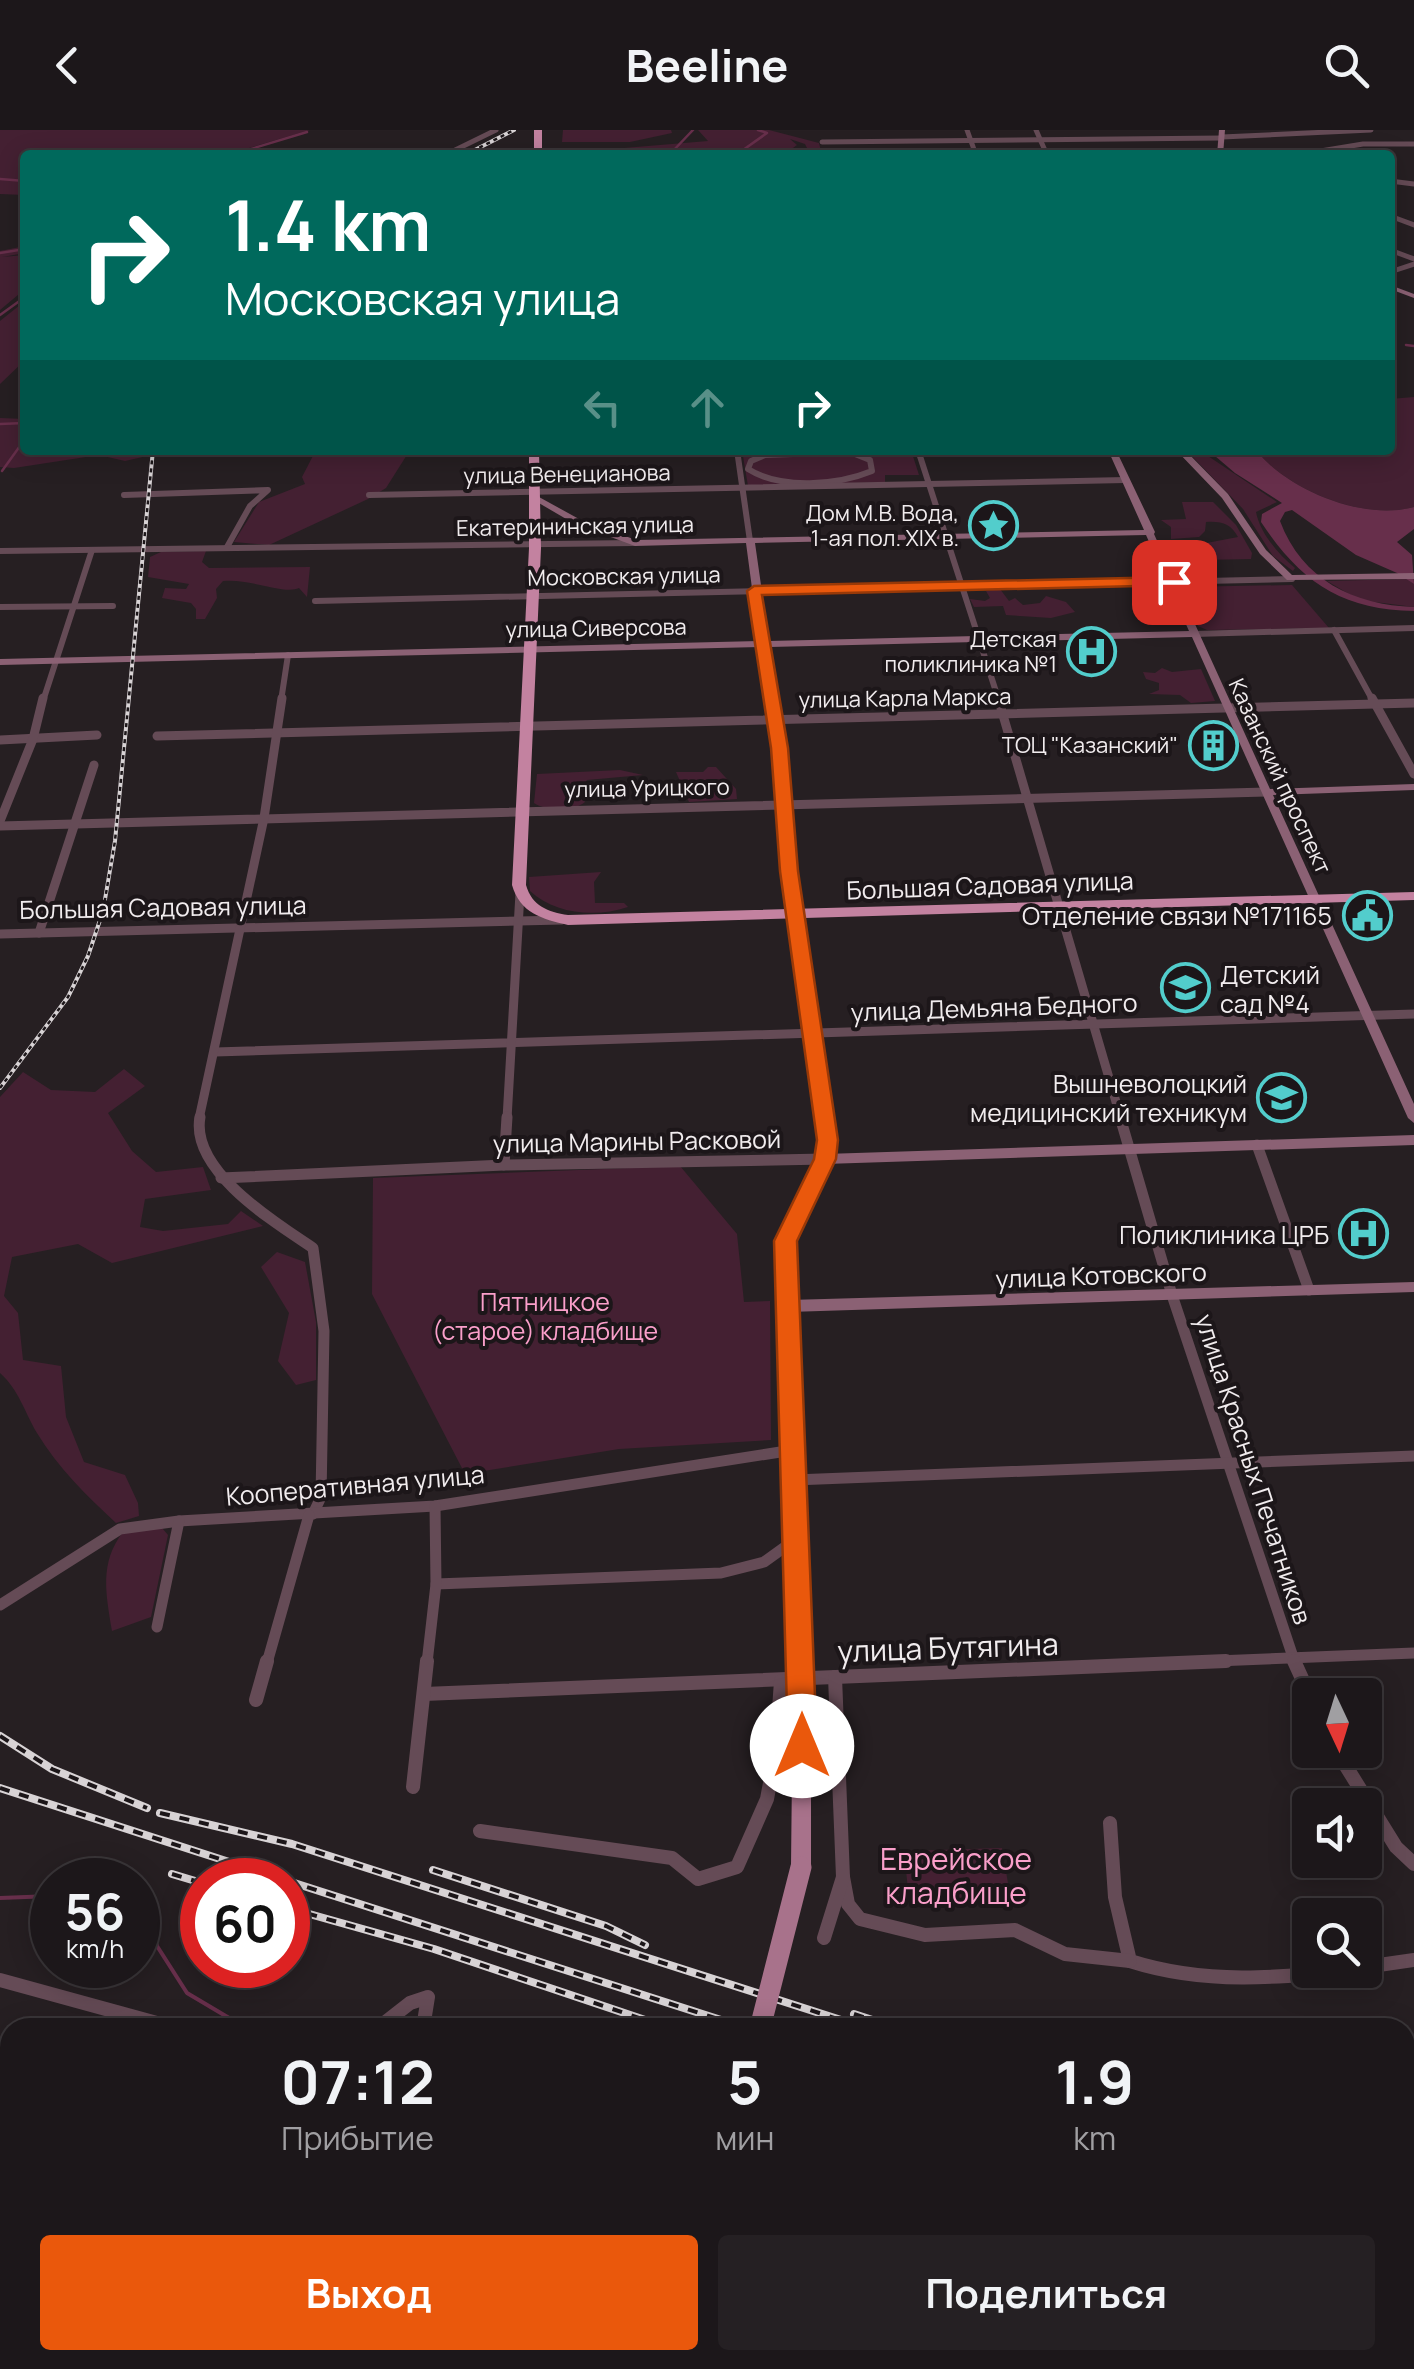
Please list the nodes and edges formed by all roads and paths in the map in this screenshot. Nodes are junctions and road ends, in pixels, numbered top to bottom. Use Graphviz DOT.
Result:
graph roads {
  1 [pos="496,130"];
  2 [pos="966,130"];
  3 [pos="1036,130"];
  4 [pos="1370,130"];
  5 [pos="1222,135"];
  6 [pos="1040,139"];
  7 [pos="970,140"];
  8 [pos="822,142"];
  9 [pos="1414,144"];
  10 [pos="454,150"];
  11 [pos="974,150"];
  12 [pos="1045,150"];
  13 [pos="1326,150"];
  14 [pos="534,455"];
  15 [pos="738,455"];
  16 [pos="765,455"];
  17 [pos="858,455"];
  18 [pos="920,455"];
  19 [pos="1114,455"];
  20 [pos="1185,455"];
  21 [pos="1126,480"];
  22 [pos="930,484"];
  23 [pos="742,488"];
  24 [pos="124,495"];
  25 [pos="370,495"];
  26 [pos="536,496"];
  27 [pos="1151,532"];
  28 [pos="945,536"];
  29 [pos="750,541"];
  30 [pos="634,543"];
  31 [pos="536,544"];
  32 [pos="226,548"];
  33 [pos="92,550"];
  34 [pos="0,551"];
  35 [pos="1414,576"];
  36 [pos="1298,579"];
  37 [pos="1174,582"];
  38 [pos="961,586"];
  39 [pos="754,591"];
  40 [pos="532,596"];
  41 [pos="316,601"];
  42 [pos="112,606"];
  43 [pos="0,607"];
  44 [pos="76,607"];
  45 [pos="1414,628"];
  46 [pos="1334,630"];
  47 [pos="1194,634"];
  48 [pos="980,638"];
  49 [pos="762,644"];
  50 [pos="530,649"];
  51 [pos="288,654"];
  52 [pos="53,661"];
  53 [pos="0,662"];
  54 [pos="1377,704"];
  55 [pos="1414,704"];
  56 [pos="1226,708"];
  57 [pos="1003,714"];
  58 [pos="774,719"];
  59 [pos="526,726"];
  60 [pos="275,733"];
  61 [pos="96,735"];
  62 [pos="158,736"];
  63 [pos="33,739"];
  64 [pos="0,740"];
  65 [pos="94,765"];
  66 [pos="1414,774"];
  67 [pos="1414,787"];
  68 [pos="1266,792"];
  69 [pos="1027,798"];
  70 [pos="784,806"];
  71 [pos="522,811"];
  72 [pos="264,818"];
  73 [pos="0,823"];
  74 [pos="76,824"];
  75 [pos="520,893"];
  76 [pos="1414,896"];
  77 [pos="1314,898"];
  78 [pos="1059,905"];
  79 [pos="794,913"];
  80 [pos="568,920"];
  81 [pos="519,921"];
  82 [pos="238,928"];
  83 [pos="40,933"];
  84 [pos="0,934"];
  85 [pos="1414,1014"];
  86 [pos="1369,1016"];
  87 [pos="1093,1024"];
  88 [pos="815,1033"];
  89 [pos="511,1041"];
  90 [pos="215,1052"];
  91 [pos="1414,1118"];
  92 [pos="1414,1140"];
  93 [pos="1257,1145"];
  94 [pos="1130,1148"];
  95 [pos="825,1159"];
  96 [pos="504,1165"];
  97 [pos="221,1178"];
  98 [pos="1414,1287"];
  99 [pos="1310,1290"];
  100 [pos="1172,1295"];
  101 [pos="789,1306"];
  102 [pos="793,1450"];
  103 [pos="1414,1456"];
  104 [pos="1230,1461"];
  105 [pos="794,1480"];
  106 [pos="435,1506"];
  107 [pos="311,1514"];
  108 [pos="178,1521"];
  109 [pos="796,1538"];
  110 [pos="436,1584"];
  111 [pos="0,1605"];
  112 [pos="157,1628"];
  113 [pos="1414,1654"];
  114 [pos="1292,1658"];
  115 [pos="835,1677"];
  116 [pos="802,1678"];
  117 [pos="1301,1678"];
  118 [pos="780,1681"];
  119 [pos="424,1694"];
  120 [pos="256,1700"];
  121 [pos="1347,1768"];
  122 [pos="413,1787"];
  123 [pos="1110,1823"];
  124 [pos="480,1831"];
  125 [pos="1414,1864"];
  126 [pos="843,1877"];
  127 [pos="824,1938"];
  128 [pos="1414,1960"];
  129 [pos="1130,1961"];
  130 [pos="1382,1965"];
  131 [pos="1292,1975"];
  132 [pos="0,1980"];
  133 [pos="139,2018"];
  134 [pos="391,2018"];
  135 [pos="425,2018"];
  136 [pos="763,2018"];
  1 -- 10 [label="street"];
  2 -- 7 [label="street"];
  3 -- 6 [label="street"];
  4 -- 5 [label="street"];
  5 -- 6 [label="street"];
  6 -- 7 [label="street"];
  6 -- 12 [label="street"];
  7 -- 8 [label="street"];
  7 -- 11 [label="street"];
  9 -- 13 [label="street"];
  14 -- 26 [label="highway"];
  15 -- 23 [label="street"];
  16 -- 17 [label="street"];
  18 -- 22 [label="street, улица Красных Печатников"];
  19 -- 21 [label="street, Казанский проспект"];
  20 -- 36 [label="street"];
  21 -- 22 [label="street, улица Венецианова"];
  21 -- 27 [label="street, Казанский проспект"];
  22 -- 23 [label="street, улица Венецианова"];
  22 -- 28 [label="street, улица Красных Печатников"];
  23 -- 26 [label="street, улица Венецианова"];
  23 -- 29 [label="street"];
  24 -- 32 [label="street"];
  25 -- 26 [label="street, улица Венецианова"];
  26 -- 30 [label="street"];
  26 -- 31 [label="highway"];
  27 -- 28 [label="street, Екатерининская улица"];
  27 -- 37 [label="street, Казанский проспект"];
  28 -- 29 [label="street, Екатерининская улица"];
  28 -- 38 [label="street, улица Красных Печатников"];
  29 -- 30 [label="street, Екатерининская улица"];
  29 -- 39 [label="street"];
  30 -- 31 [label="street, Екатерининская улица"];
  31 -- 32 [label="street, Екатерининская улица"];
  31 -- 40 [label="highway"];
  32 -- 33 [label="street, Екатерининская улица"];
  33 -- 34 [label="street, Екатерининская улица"];
  33 -- 44 [label="street"];
  35 -- 36 [label="street"];
  36 -- 37 [label="street, Московская улица"];
  37 -- 38 [label="street, Московская улица"];
  37 -- 47 [label="street, Казанский проспект"];
  38 -- 39 [label="street, Московская улица"];
  38 -- 48 [label="street, улица Красных Печатников"];
  39 -- 40 [label="street, Московская улица"];
  39 -- 49 [label="street"];
  40 -- 41 [label="street, Московская улица"];
  40 -- 50 [label="highway"];
  42 -- 44 [label="street"];
  43 -- 44 [label="street"];
  44 -- 52 [label="street"];
  45 -- 46 [label="street"];
  46 -- 47 [label="street"];
  46 -- 54 [label="street"];
  47 -- 48 [label="street, улица Сиверсова"];
  47 -- 56 [label="street, Казанский проспект"];
  48 -- 49 [label="street, улица Сиверсова"];
  48 -- 57 [label="street, улица Красных Печатников"];
  49 -- 50 [label="street, улица Сиверсова"];
  49 -- 58 [label="street"];
  50 -- 51 [label="street, улица Сиверсова"];
  50 -- 59 [label="highway"];
  51 -- 52 [label="street, улица Сиверсова"];
  51 -- 60 [label="street"];
  52 -- 53 [label="street, улица Сиверсова"];
  52 -- 63 [label="street"];
  54 -- 55 [label="street, улица Карла Маркса"];
  54 -- 56 [label="street, улица Карла Маркса"];
  54 -- 66 [label="street"];
  56 -- 57 [label="street, улица Карла Маркса"];
  56 -- 68 [label="street, Казанский проспект"];
  57 -- 58 [label="street, улица Карла Маркса"];
  57 -- 69 [label="street, улица Красных Печатников"];
  58 -- 59 [label="street, улица Карла Маркса"];
  58 -- 70 [label="street"];
  59 -- 60 [label="street, улица Карла Маркса"];
  59 -- 71 [label="highway"];
  60 -- 62 [label="street, улица Карла Маркса"];
  60 -- 72 [label="street"];
  61 -- 63 [label="street"];
  63 -- 64 [label="street"];
  63 -- 73 [label="street"];
  65 -- 74 [label="street"];
  67 -- 68 [label="street, улица Урицкого"];
  68 -- 69 [label="street, улица Урицкого"];
  68 -- 77 [label="street, Казанский проспект"];
  69 -- 70 [label="street, улица Урицкого"];
  69 -- 78 [label="street, улица Красных Печатников"];
  70 -- 71 [label="street, улица Урицкого"];
  70 -- 79 [label="street"];
  71 -- 72 [label="street, улица Урицкого"];
  71 -- 75 [label="highway"];
  72 -- 74 [label="street, улица Урицкого"];
  72 -- 82 [label="street"];
  73 -- 74 [label="street, улица Урицкого"];
  74 -- 83 [label="street"];
  75 -- 80 [label="highway, Большая Садовая улица"];
  75 -- 81 [label="street"];
  76 -- 77 [label="highway, Большая Садовая улица"];
  77 -- 78 [label="highway, Большая Садовая улица"];
  77 -- 86 [label="street, Казанский проспект"];
  78 -- 79 [label="highway, Большая Садовая улица"];
  78 -- 87 [label="street, улица Красных Печатников"];
  79 -- 80 [label="highway, Большая Садовая улица"];
  79 -- 88 [label="main road"];
  80 -- 81 [label="street, Большая Садовая улица"];
  81 -- 82 [label="street, Большая Садовая улица"];
  81 -- 89 [label="street"];
  82 -- 83 [label="street, Большая Садовая улица"];
  82 -- 90 [label="street"];
  83 -- 84 [label="street, Большая Садовая улица"];
  85 -- 86 [label="street, улица Демьяна Бедного"];
  86 -- 87 [label="street, улица Демьяна Бедного"];
  86 -- 91 [label="street, Казанский проспект"];
  87 -- 88 [label="street, улица Демьяна Бедного"];
  87 -- 94 [label="street, улица Красных Печатников"];
  88 -- 89 [label="street, улица Демьяна Бедного"];
  88 -- 95 [label="main road"];
  89 -- 90 [label="street, улица Демьяна Бедного"];
  89 -- 96 [label="street"];
  90 -- 97 [label="street"];
  92 -- 93 [label="street, улица Марины Расковой"];
  93 -- 94 [label="street, улица Марины Расковой"];
  93 -- 99 [label="street"];
  94 -- 95 [label="street, улица Марины Расковой"];
  94 -- 100 [label="street, улица Красных Печатников"];
  95 -- 96 [label="street, улица Марины Расковой"];
  95 -- 101 [label="main road"];
  96 -- 97 [label="street, улица Марины Расковой"];
  97 -- 107 [label="street"];
  98 -- 99 [label="street, улица Котовского"];
  99 -- 100 [label="street, улица Котовского"];
  100 -- 101 [label="street, улица Котовского"];
  100 -- 104 [label="street, улица Красных Печатников"];
  101 -- 102 [label="main road"];
  102 -- 105 [label="main road"];
  102 -- 106 [label="street, Кооперативная улица"];
  103 -- 104 [label="street"];
  104 -- 105 [label="street"];
  104 -- 114 [label="street, улица Красных Печатников"];
  105 -- 109 [label="main road"];
  106 -- 107 [label="street, Кооперативная улица"];
  106 -- 110 [label="street"];
  107 -- 108 [label="street, Кооперативная улица"];
  107 -- 120 [label="street"];
  108 -- 111 [label="street, Кооперативная улица"];
  108 -- 112 [label="street"];
  109 -- 110 [label="street"];
  109 -- 116 [label="main road"];
  110 -- 119 [label="street"];
  113 -- 114 [label="street, улица Бутягина"];
  114 -- 115 [label="street, улица Бутягина"];
  114 -- 117 [label="street, улица Красных Печатников"];
  115 -- 116 [label="street, улица Бутягина"];
  115 -- 126 [label="street"];
  116 -- 118 [label="street, улица Бутягина"];
  116 -- 136 [label="main road, bridge"];
  118 -- 119 [label="street, улица Бутягина"];
  118 -- 124 [label="street"];
  119 -- 122 [label="street"];
  121 -- 125 [label="street"];
  123 -- 129 [label="street"];
  126 -- 127 [label="street"];
  126 -- 129 [label="street"];
  128 -- 130 [label="street"];
  129 -- 131 [label="street"];
  132 -- 133 [label="street"];
  134 -- 135 [label="street"];
}
